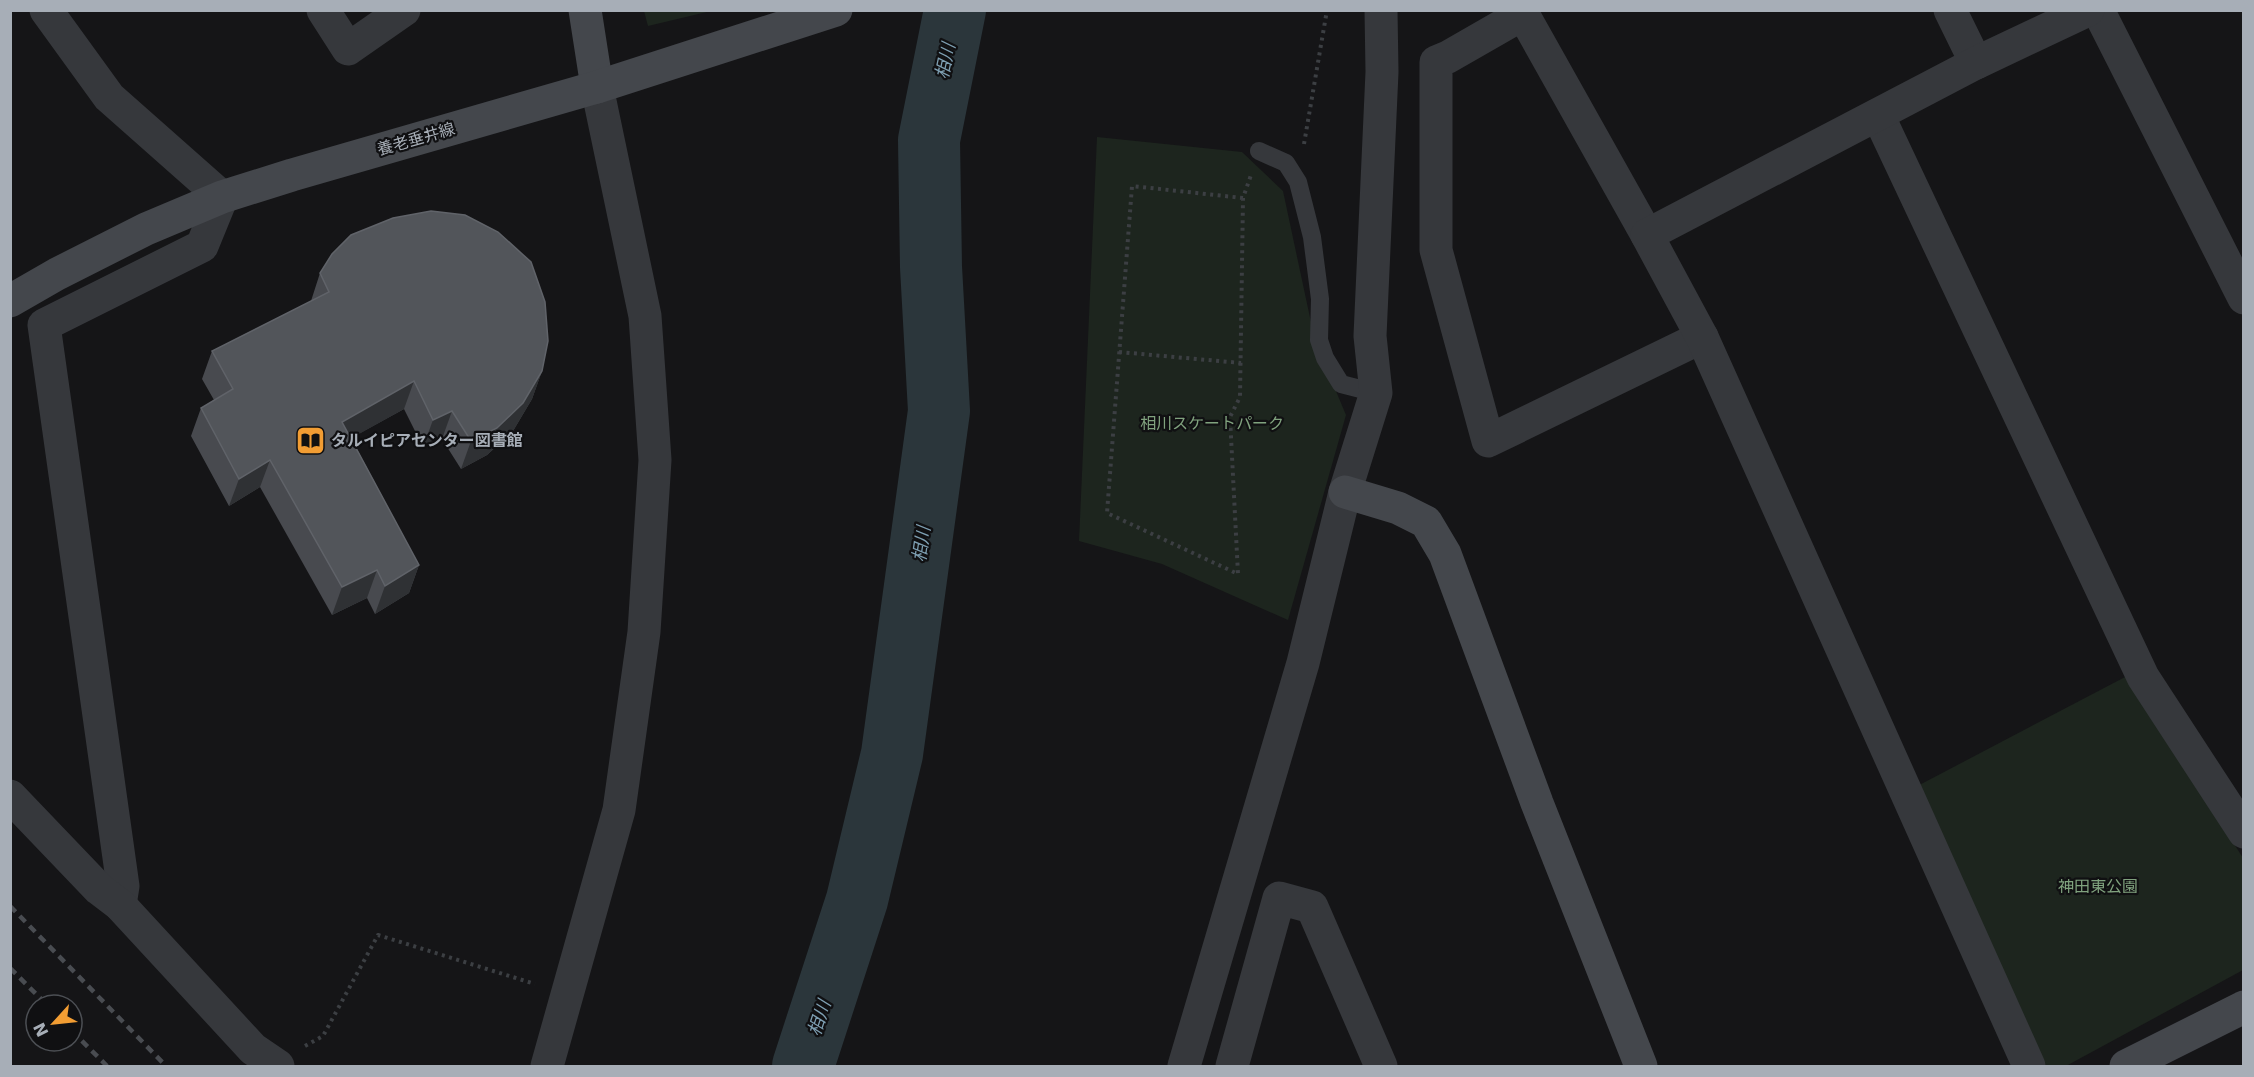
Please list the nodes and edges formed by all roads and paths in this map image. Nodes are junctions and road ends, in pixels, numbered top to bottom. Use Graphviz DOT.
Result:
graph roads {
  1 [pos="46,10"];
  2 [pos="323,10"];
  3 [pos="404,10"];
  4 [pos="585,10"];
  5 [pos="836,10"];
  6 [pos="1327,10"];
  7 [pos="1381,10"];
  8 [pos="1950,10"];
  9 [pos="2088,10"];
  10 [pos="2098,10"];
  11 [pos="1976,63"];
  12 [pos="597,87"];
  13 [pos="1878,115"];
  14 [pos="1259,151"];
  15 [pos="1289,168"];
  16 [pos="222,197"];
  17 [pos="1243,198"];
  18 [pos="1647,235"];
  19 [pos="2244,298"];
  20 [pos="10,301"];
  21 [pos="1702,337"];
  22 [pos="1119,352"];
  23 [pos="1241,363"];
  24 [pos="1376,393"];
  25 [pos="1344,492"];
  26 [pos="10,796"];
  27 [pos="2244,832"];
  28 [pos="120,905"];
  29 [pos="540,985"];
  30 [pos="2244,1007"];
  31 [pos="289,1059"];
  32 [pos="2132,1065"];
  33 [pos="547,1066"];
  34 [pos="1184,1066"];
  35 [pos="1232,1066"];
  36 [pos="1381,1066"];
  37 [pos="1641,1066"];
  38 [pos="2029,1066"];
  1 -- 16 [label="street"];
  2 -- 3 [label="street"];
  4 -- 12 [label="main road"];
  5 -- 12 [label="main road, 養老垂井線"];
  6 -- 15 [label="path"];
  7 -- 24 [label="street"];
  8 -- 11 [label="street"];
  9 -- 11 [label="street"];
  10 -- 19 [label="street"];
  11 -- 13 [label="street"];
  12 -- 16 [label="main road, 養老垂井線"];
  12 -- 33 [label="street"];
  13 -- 18 [label="street"];
  13 -- 27 [label="street"];
  14 -- 15 [label="lane"];
  14 -- 17 [label="path"];
  15 -- 24 [label="lane"];
  16 -- 20 [label="main road, 養老垂井線"];
  16 -- 28 [label="street"];
  17 -- 22 [label="path"];
  17 -- 23 [label="path"];
  18 -- 21 [label="street"];
  18 -- 21 [label="street"];
  21 -- 38 [label="street"];
  22 -- 23 [label="path"];
  22 -- 23 [label="path"];
  24 -- 25 [label="street"];
  25 -- 34 [label="street"];
  25 -- 37 [label="main road"];
  26 -- 28 [label="street"];
  28 -- 31 [label="street"];
  29 -- 31 [label="path"];
  30 -- 32 [label="main road"];
  35 -- 36 [label="street"];
}
